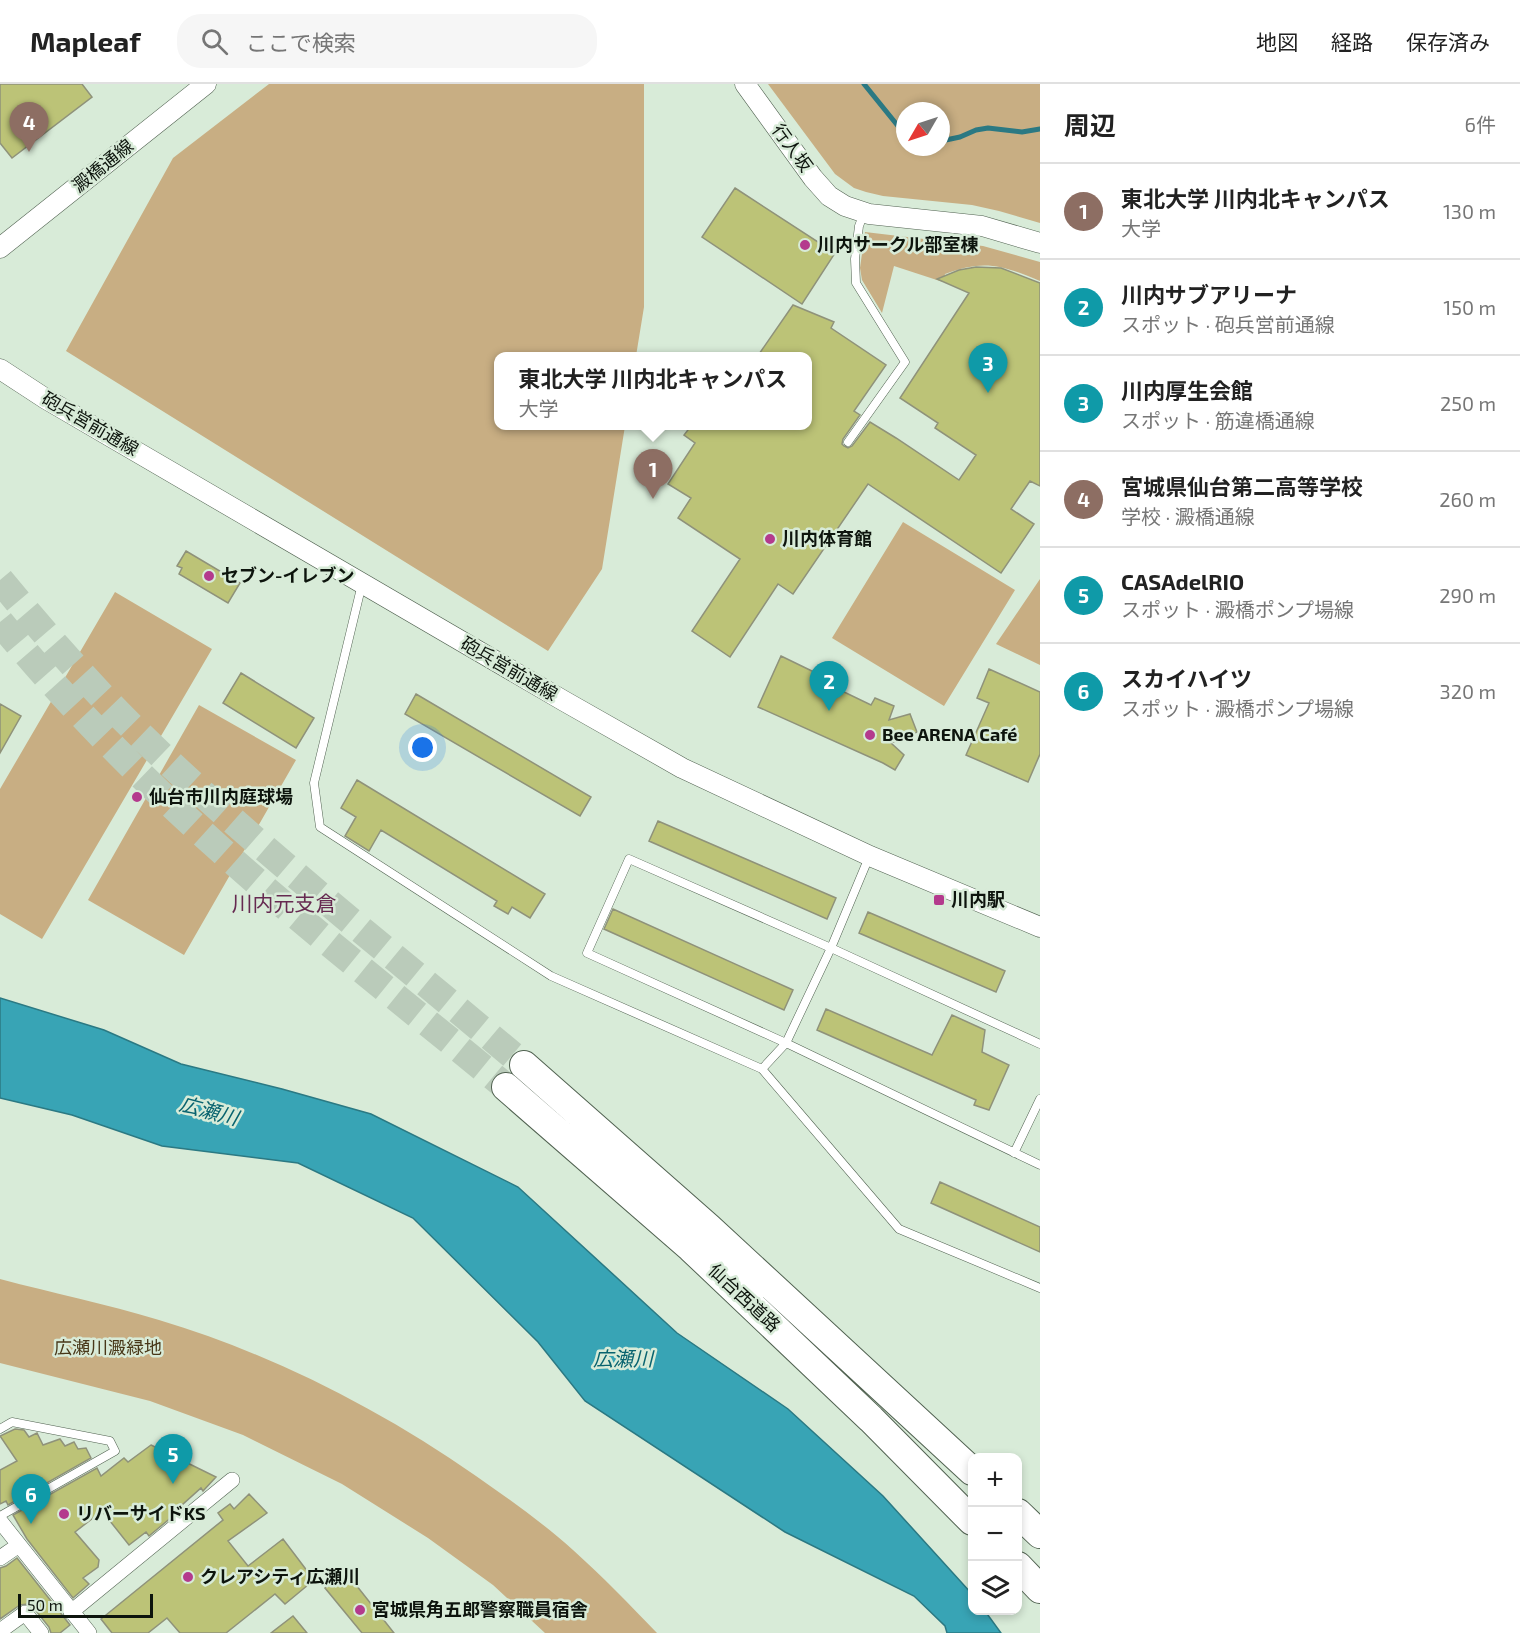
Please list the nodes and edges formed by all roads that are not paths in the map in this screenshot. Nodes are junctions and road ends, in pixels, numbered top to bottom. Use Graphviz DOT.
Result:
graph roads {
  1 [pos="206,84"];
  2 [pos="745,84"];
  3 [pos="864,213"];
  4 [pos="1040,243"];
  5 [pos="0,248"];
  6 [pos="0,369"];
  7 [pos="848,442"];
  8 [pos="362,583"];
  9 [pos="870,856"];
  10 [pos="1040,927"];
  11 [pos="831,948"];
  12 [pos="786,1043"];
  13 [pos="1040,1044"];
  14 [pos="524,1065"];
  15 [pos="762,1069"];
  16 [pos="506,1087"];
  17 [pos="1040,1099"];
  18 [pos="1014,1153"];
  19 [pos="1040,1165"];
  20 [pos="1040,1288"];
  21 [pos="0,1429"];
  22 [pos="968,1467"];
  23 [pos="232,1480"];
  24 [pos="0,1516"];
  25 [pos="968,1517"];
  26 [pos="1022,1518"];
  27 [pos="0,1521"];
  28 [pos="1040,1534"];
  29 [pos="19,1545"];
  30 [pos="0,1558"];
  31 [pos="1022,1571"];
  32 [pos="1040,1589"];
  33 [pos="71,1611"];
  34 [pos="0,1631"];
  35 [pos="41,1633"];
  36 [pos="89,1633"];
  1 -- 5 [label="street, 澱橋通線"];
  2 -- 3 [label="street, 行人坂"];
  3 -- 4 [label="street, 行人坂"];
  3 -- 7 [label="lane"];
  6 -- 8 [label="street, 砲兵営前通線"];
  8 -- 9 [label="street, 砲兵営前通線"];
  8 -- 15 [label="lane"];
  9 -- 10 [label="street, 砲兵営前通線"];
  9 -- 11 [label="lane"];
  11 -- 12 [label="lane"];
  11 -- 12 [label="lane"];
  11 -- 13 [label="lane"];
  12 -- 15 [label="lane"];
  12 -- 18 [label="lane"];
  14 -- 22 [label="highway, 仙台西道路"];
  15 -- 20 [label="lane"];
  16 -- 25 [label="highway, 仙台西道路"];
  17 -- 18 [label="lane"];
  18 -- 19 [label="lane"];
  21 -- 24 [label="lane"];
  23 -- 33 [label="street"];
  26 -- 28 [label="highway"];
  27 -- 29 [label="street"];
  29 -- 30 [label="street"];
  29 -- 33 [label="street"];
  31 -- 32 [label="highway"];
  33 -- 36 [label="street"];
  34 -- 35 [label="street"];
}
